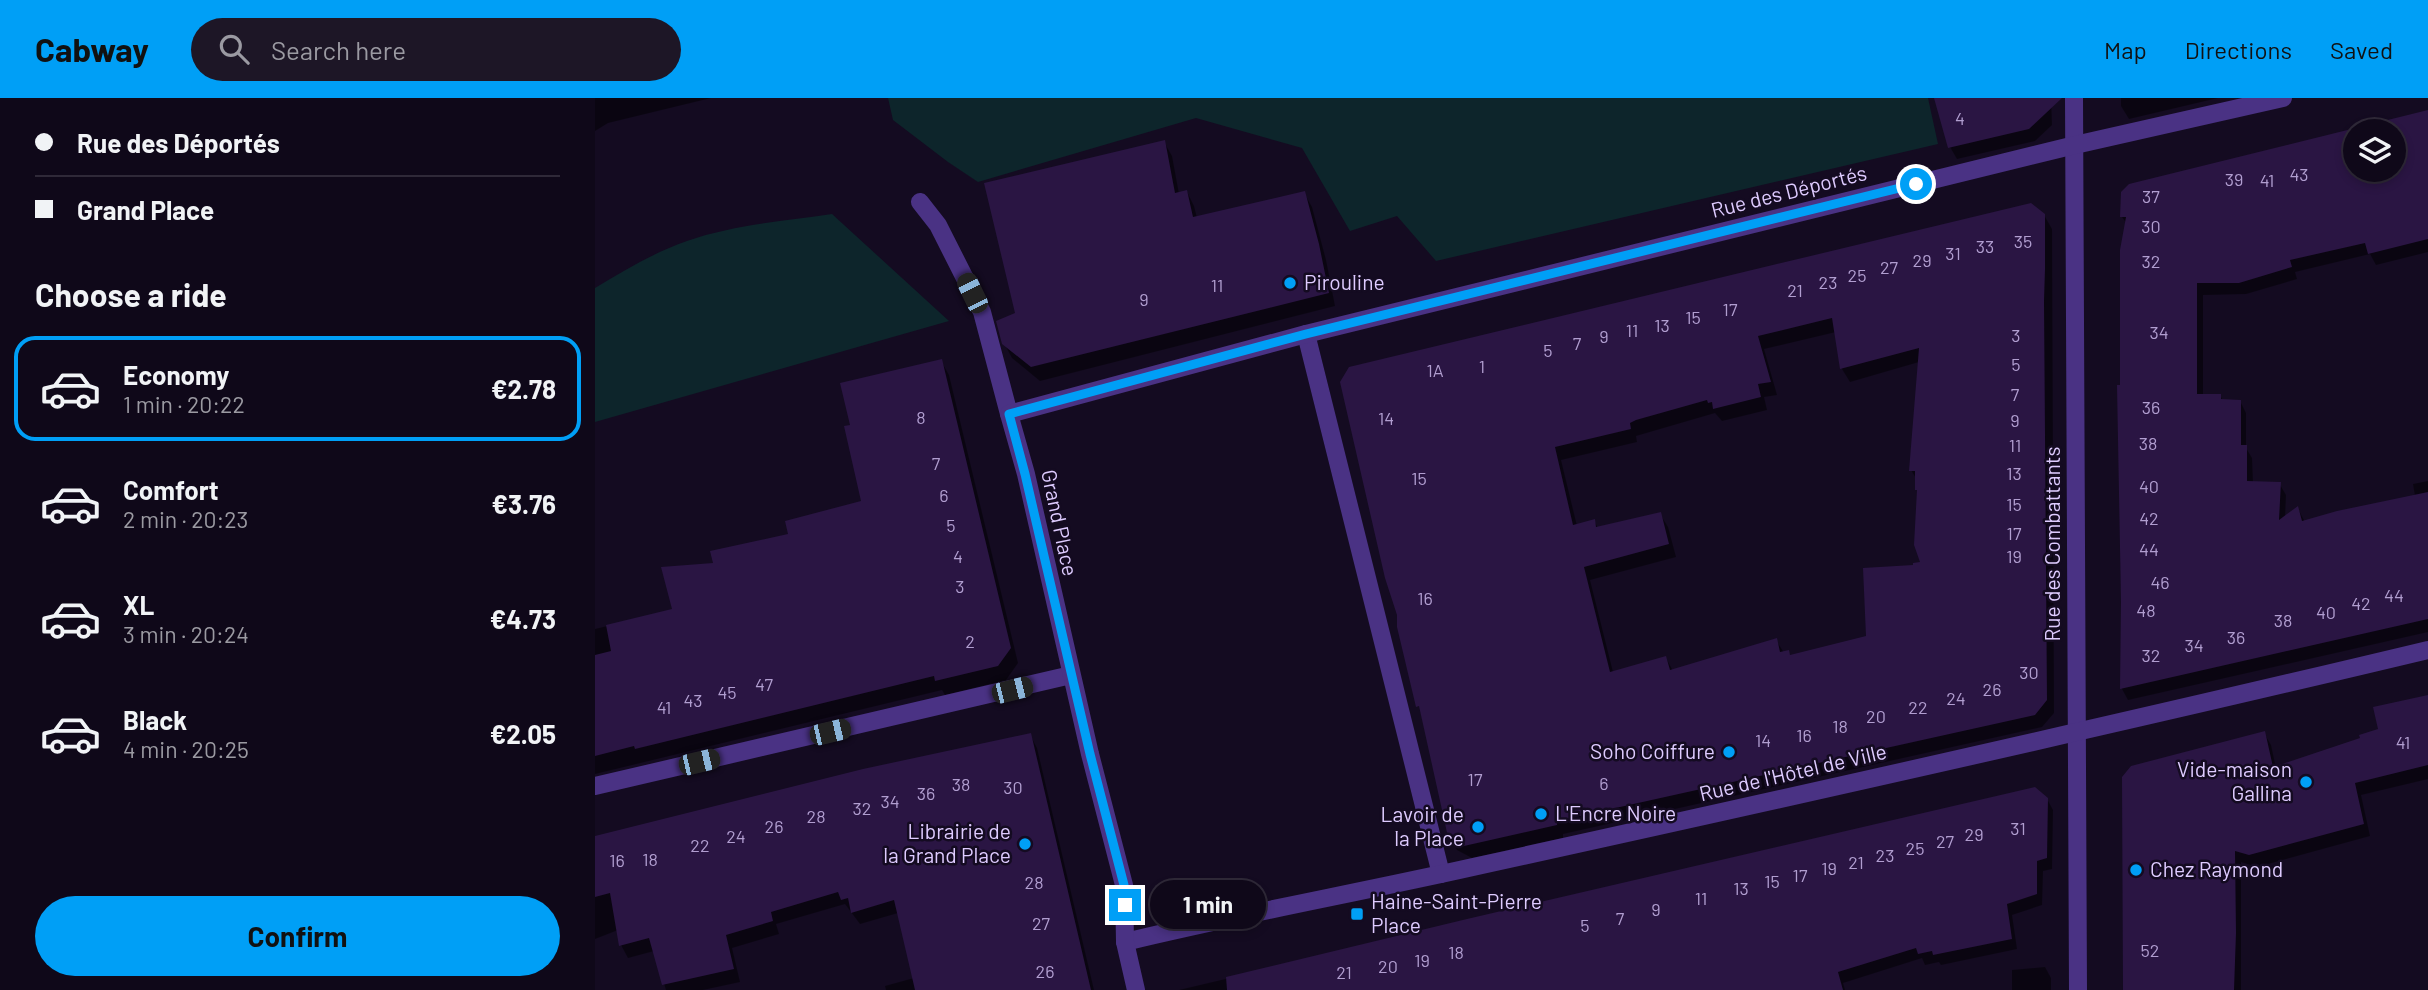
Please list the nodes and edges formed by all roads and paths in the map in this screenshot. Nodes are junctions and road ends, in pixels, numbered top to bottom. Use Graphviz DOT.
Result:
graph roads {
  1 [pos="2074,98"];
  2 [pos="2283,98"];
  3 [pos="2075,145"];
  4 [pos="920,202"];
  5 [pos="1306,334"];
  6 [pos="1009,414"];
  7 [pos="2428,650"];
  8 [pos="1071,675"];
  9 [pos="2076,734"];
  10 [pos="595,786"];
  11 [pos="1441,874"];
  12 [pos="1125,942"];
  13 [pos="1136,990"];
  14 [pos="2078,990"];
  1 -- 3 [label="street, Rue des Combattants"];
  2 -- 3 [label="street, Rue des Déportés"];
  3 -- 5 [label="street, Rue des Déportés"];
  3 -- 9 [label="street, Rue des Combattants"];
  4 -- 6 [label="street, Grand Place"];
  5 -- 6 [label="street"];
  5 -- 11 [label="street"];
  6 -- 8 [label="street, Grand Place"];
  7 -- 9 [label="street, Rue de l'Hôtel de Ville"];
  8 -- 10 [label="street"];
  8 -- 12 [label="street, Grand Place"];
  9 -- 11 [label="street, Rue de l'Hôtel de Ville"];
  9 -- 14 [label="street, Rue des Combattants"];
  11 -- 12 [label="street, Rue de l'Hôtel de Ville"];
  12 -- 13 [label="street, Grand Place"];
}
